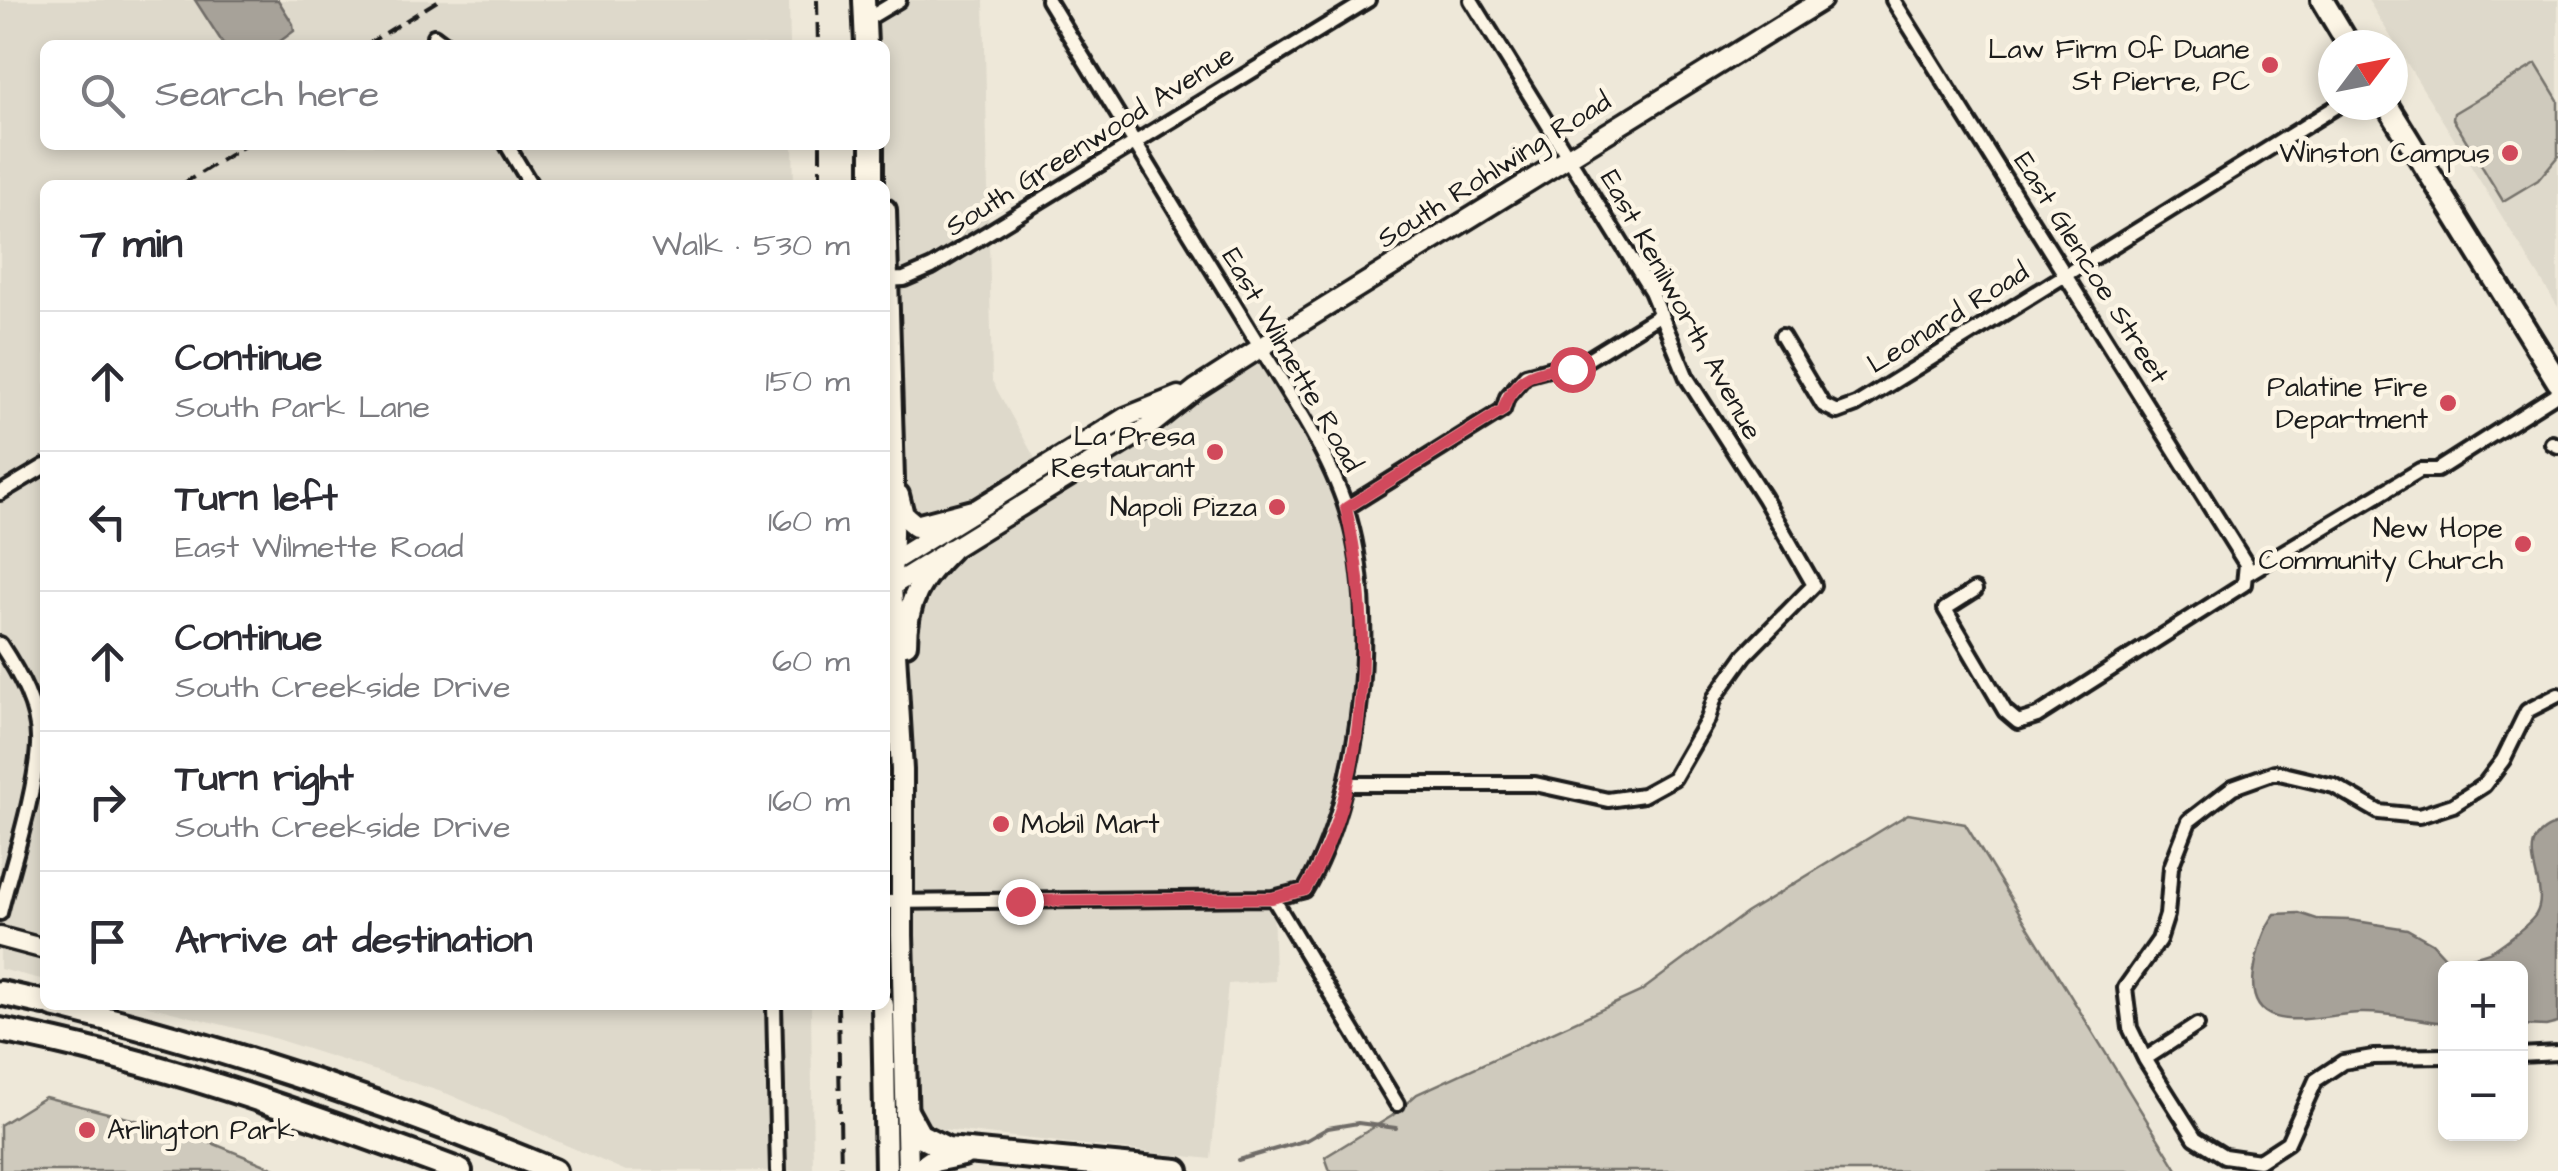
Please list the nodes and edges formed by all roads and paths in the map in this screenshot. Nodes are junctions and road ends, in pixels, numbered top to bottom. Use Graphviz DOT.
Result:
graph roads {
  1 [pos="899,0"];
  2 [pos="1048,0"];
  3 [pos="1368,0"];
  4 [pos="1471,0"];
  5 [pos="1822,0"];
  6 [pos="1892,0"];
  7 [pos="2322,0"];
  8 [pos="864,11"];
  9 [pos="2341,30"];
  10 [pos="434,36"];
  11 [pos="439,40"];
  12 [pos="866,40"];
  13 [pos="2318,118"];
  14 [pos="2395,120"];
  15 [pos="1134,142"];
  16 [pos="510,150"];
  17 [pos="873,153"];
  18 [pos="1568,156"];
  19 [pos="528,180"];
  20 [pos="872,180"];
  21 [pos="880,180"];
  22 [pos="2067,274"];
  23 [pos="890,280"];
  24 [pos="1661,314"];
  25 [pos="1782,336"];
  26 [pos="1260,348"];
  27 [pos="890,365"];
  28 [pos="2558,382"];
  29 [pos="1196,389"];
  30 [pos="2558,393"];
  31 [pos="40,469"];
  32 [pos="894,479"];
  33 [pos="0,493"];
  34 [pos="1346,508"];
  35 [pos="973,511"];
  36 [pos="890,544"];
  37 [pos="950,550"];
  38 [pos="2246,569"];
  39 [pos="890,574"];
  40 [pos="890,575"];
  41 [pos="1975,590"];
  42 [pos="890,604"];
  43 [pos="0,644"];
  44 [pos="2558,695"];
  45 [pos="902,770"];
  46 [pos="1346,784"];
  47 [pos="1272,898"];
  48 [pos="894,902"];
  49 [pos="0,913"];
  50 [pos="0,937"];
  51 [pos="40,948"];
  52 [pos="0,993"];
  53 [pos="40,1002"];
  54 [pos="72,1010"];
  55 [pos="774,1010"];
  56 [pos="882,1010"];
  57 [pos="2197,1025"];
  58 [pos="0,1030"];
  59 [pos="2558,1053"];
  60 [pos="2528,1055"];
  61 [pos="2438,1056"];
  62 [pos="2145,1059"];
  63 [pos="1396,1104"];
  64 [pos="907,1113"];
  65 [pos="972,1153"];
  66 [pos="460,1171"];
  67 [pos="554,1171"];
  68 [pos="778,1171"];
  69 [pos="886,1171"];
  70 [pos="908,1171"];
  71 [pos="918,1171"];
  72 [pos="1176,1171"];
  1 -- 8 [label="street"];
  2 -- 15 [label="street, East Wilmette Road"];
  3 -- 15 [label="street, South Greenwood Avenue"];
  4 -- 18 [label="street, East Kenilworth Avenue"];
  5 -- 18 [label="street, South Rohlwing Road"];
  6 -- 22 [label="street, East Glencoe Street"];
  7 -- 9 [label="main road"];
  8 -- 12 [label="main road"];
  10 -- 11 [label="street"];
  13 -- 22 [label="street, Leonard Road"];
  14 -- 28 [label="main road"];
  15 -- 23 [label="street, South Greenwood Avenue"];
  15 -- 26 [label="street, East Wilmette Road"];
  16 -- 19 [label="street"];
  17 -- 20 [label="main road"];
  17 -- 21 [label="main road"];
  18 -- 24 [label="street, East Kenilworth Avenue"];
  18 -- 26 [label="street, South Rohlwing Road"];
  22 -- 25 [label="street, Leonard Road"];
  22 -- 38 [label="street, East Glencoe Street"];
  24 -- 34 [label="street"];
  24 -- 46 [label="street, East Kenilworth Avenue"];
  26 -- 29 [label="street, South Rohlwing Road"];
  26 -- 34 [label="street, East Wilmette Road"];
  27 -- 32 [label="main road"];
  29 -- 35 [label="street, South Rohlwing Road"];
  29 -- 37 [label="street, South Rohlwing Road"];
  30 -- 38 [label="street"];
  31 -- 33 [label="street"];
  32 -- 35 [label="main road"];
  32 -- 36 [label="main road"];
  34 -- 46 [label="street, East Wilmette Road"];
  35 -- 39 [label="street, South Rohlwing Road"];
  37 -- 40 [label="street, South Rohlwing Road"];
  37 -- 45 [label="main road"];
  38 -- 41 [label="street"];
  42 -- 45 [label="main road"];
  43 -- 49 [label="street"];
  44 -- 62 [label="street"];
  45 -- 48 [label="main road"];
  46 -- 47 [label="street, East Wilmette Road"];
  47 -- 48 [label="street"];
  47 -- 63 [label="street"];
  48 -- 64 [label="main road"];
  50 -- 51 [label="street"];
  52 -- 53 [label="highway"];
  54 -- 67 [label="highway"];
  55 -- 68 [label="street"];
  56 -- 69 [label="main road"];
  57 -- 62 [label="street"];
  58 -- 66 [label="highway"];
  59 -- 60 [label="street"];
  61 -- 62 [label="street"];
  64 -- 65 [label="highway"];
  64 -- 70 [label="main road"];
  65 -- 71 [label="highway"];
  65 -- 72 [label="highway"];
}
